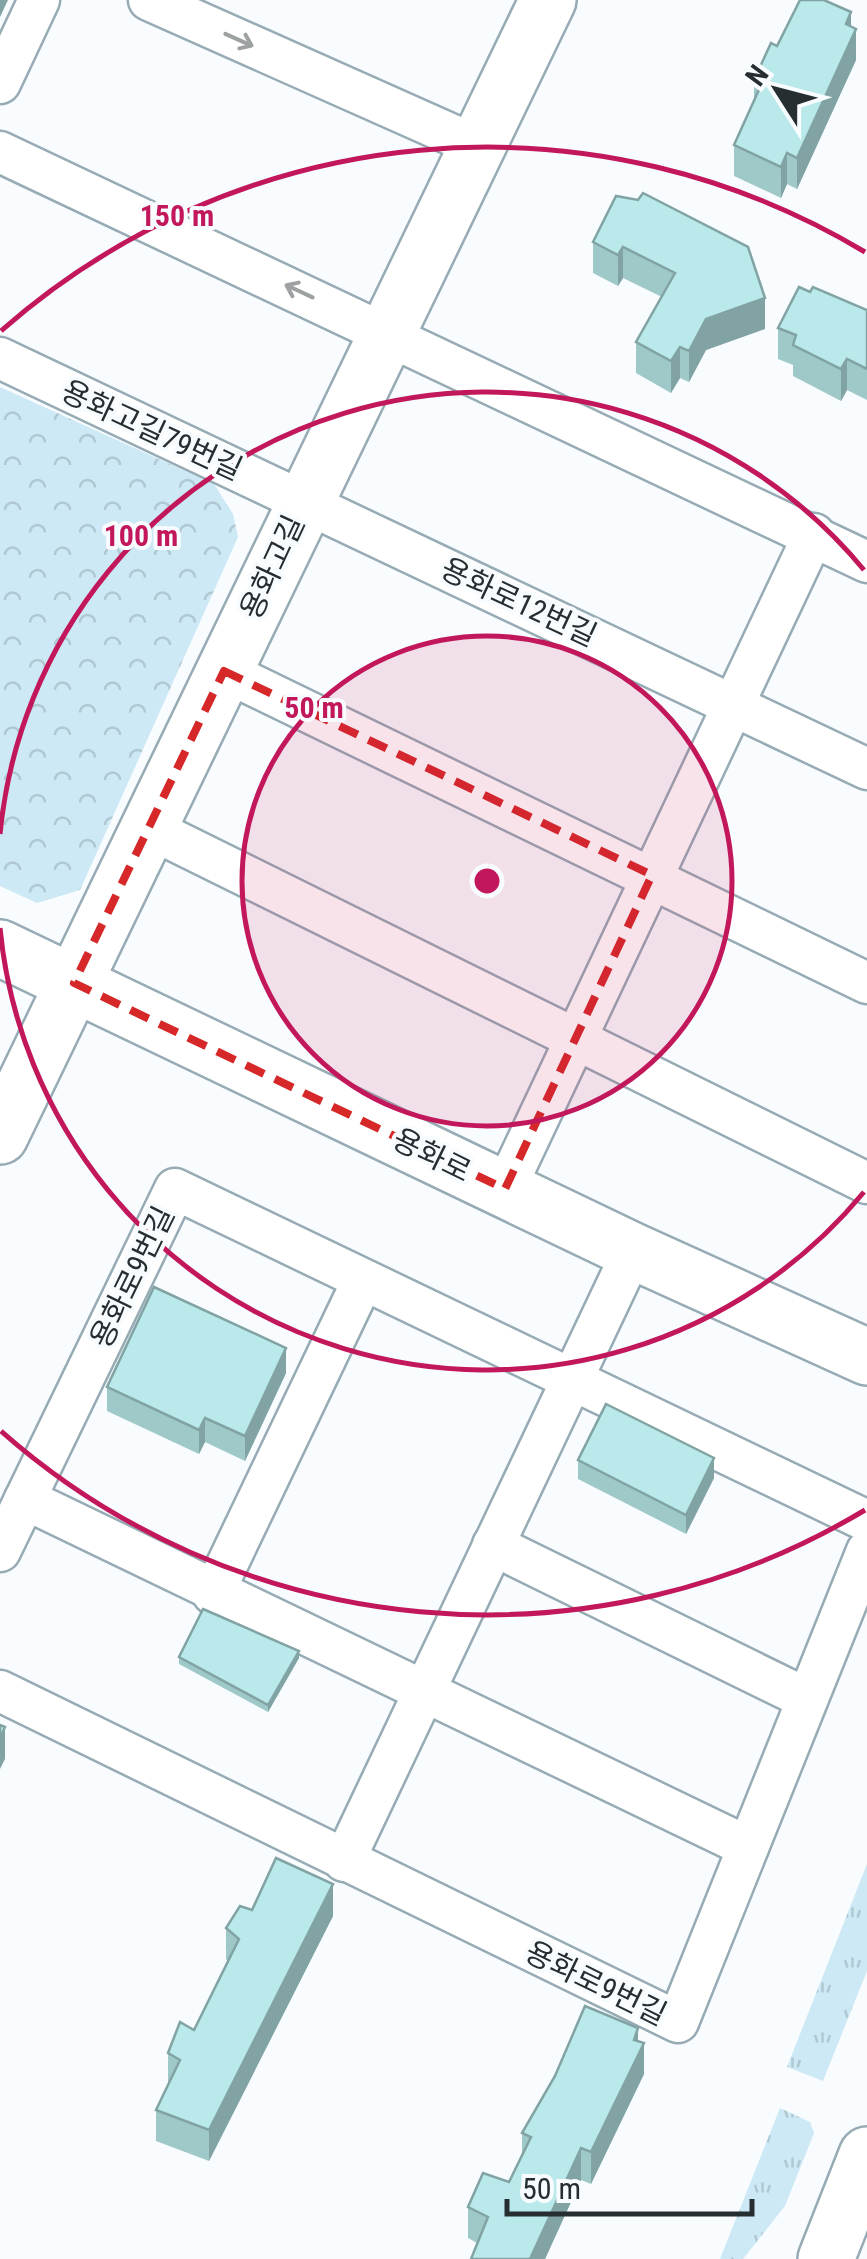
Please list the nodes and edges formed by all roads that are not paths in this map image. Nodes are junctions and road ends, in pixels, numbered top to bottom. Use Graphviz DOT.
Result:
graph roads {
  1 [pos="39,0"];
  2 [pos="150,0"];
  3 [pos="548,0"];
  4 [pos="0,83"];
  5 [pos="478,146"];
  6 [pos="0,152"];
  7 [pos="388,332"];
  8 [pos="0,358"];
  9 [pos="304,501"];
  10 [pos="814,534"];
  11 [pos="867,562"];
  12 [pos="224,671"];
  13 [pos="734,702"];
  14 [pos="867,768"];
  15 [pos="149,828"];
  16 [pos="652,875"];
  17 [pos="0,948"];
  18 [pos="74,983"];
  19 [pos="867,983"];
  20 [pos="576,1036"];
  21 [pos="4,1119"];
  22 [pos="867,1183"];
  23 [pos="504,1189"];
  24 [pos="634,1251"];
  25 [pos="363,1280"];
  26 [pos="867,1357"];
  27 [pos="570,1380"];
  28 [pos="25,1499"];
  29 [pos="867,1520"];
  30 [pos="493,1546"];
  31 [pos="867,1550"];
  32 [pos="0,1551"];
  33 [pos="214,1594"];
  34 [pos="0,1690"];
  35 [pos="423,1694"];
  36 [pos="805,1698"];
  37 [pos="748,1848"];
  38 [pos="344,1862"];
  39 [pos="867,2155"];
  40 [pos="826,2259"];
  1 -- 4 [label="street"];
  2 -- 5 [label="street, one-way"];
  3 -- 5 [label="street, 용화고길"];
  5 -- 7 [label="street, 용화고길"];
  7 -- 6 [label="street, one-way"];
  7 -- 9 [label="street, 용화고길"];
  7 -- 10 [label="street"];
  8 -- 9 [label="street, 용화고길79번길"];
  9 -- 12 [label="street, 용화고길"];
  9 -- 13 [label="street, 용화로12번길"];
  10 -- 11 [label="street"];
  10 -- 13 [label="street"];
  12 -- 15 [label="street, 용화고길"];
  12 -- 16 [label="street"];
  13 -- 14 [label="street, 용화로12번길"];
  13 -- 16 [label="street"];
  15 -- 18 [label="street, 용화고길"];
  15 -- 20 [label="street"];
  16 -- 19 [label="street"];
  16 -- 20 [label="street"];
  17 -- 18 [label="street, 용화로"];
  18 -- 21 [label="street, 용화고길"];
  18 -- 23 [label="street, 용화로"];
  20 -- 22 [label="street"];
  20 -- 23 [label="street"];
  23 -- 24 [label="street, 용화로"];
  24 -- 26 [label="street, 용화로"];
  24 -- 27 [label="street"];
  25 -- 27 [label="street, 용화로9번길"];
  25 -- 28 [label="street, 용화로9번길"];
  25 -- 33 [label="street"];
  27 -- 29 [label="street, 용화로9번길"];
  27 -- 30 [label="street"];
  28 -- 32 [label="street, 용화로9번길"];
  28 -- 33 [label="street"];
  30 -- 35 [label="street"];
  30 -- 36 [label="street"];
  31 -- 36 [label="street, 용화로9번길"];
  33 -- 35 [label="street"];
  34 -- 38 [label="street, 용화로9번길"];
  35 -- 37 [label="street"];
  35 -- 38 [label="street"];
  36 -- 37 [label="street, 용화로9번길"];
  37 -- 38 [label="street, 용화로9번길"];
  39 -- 40 [label="street"];
}
